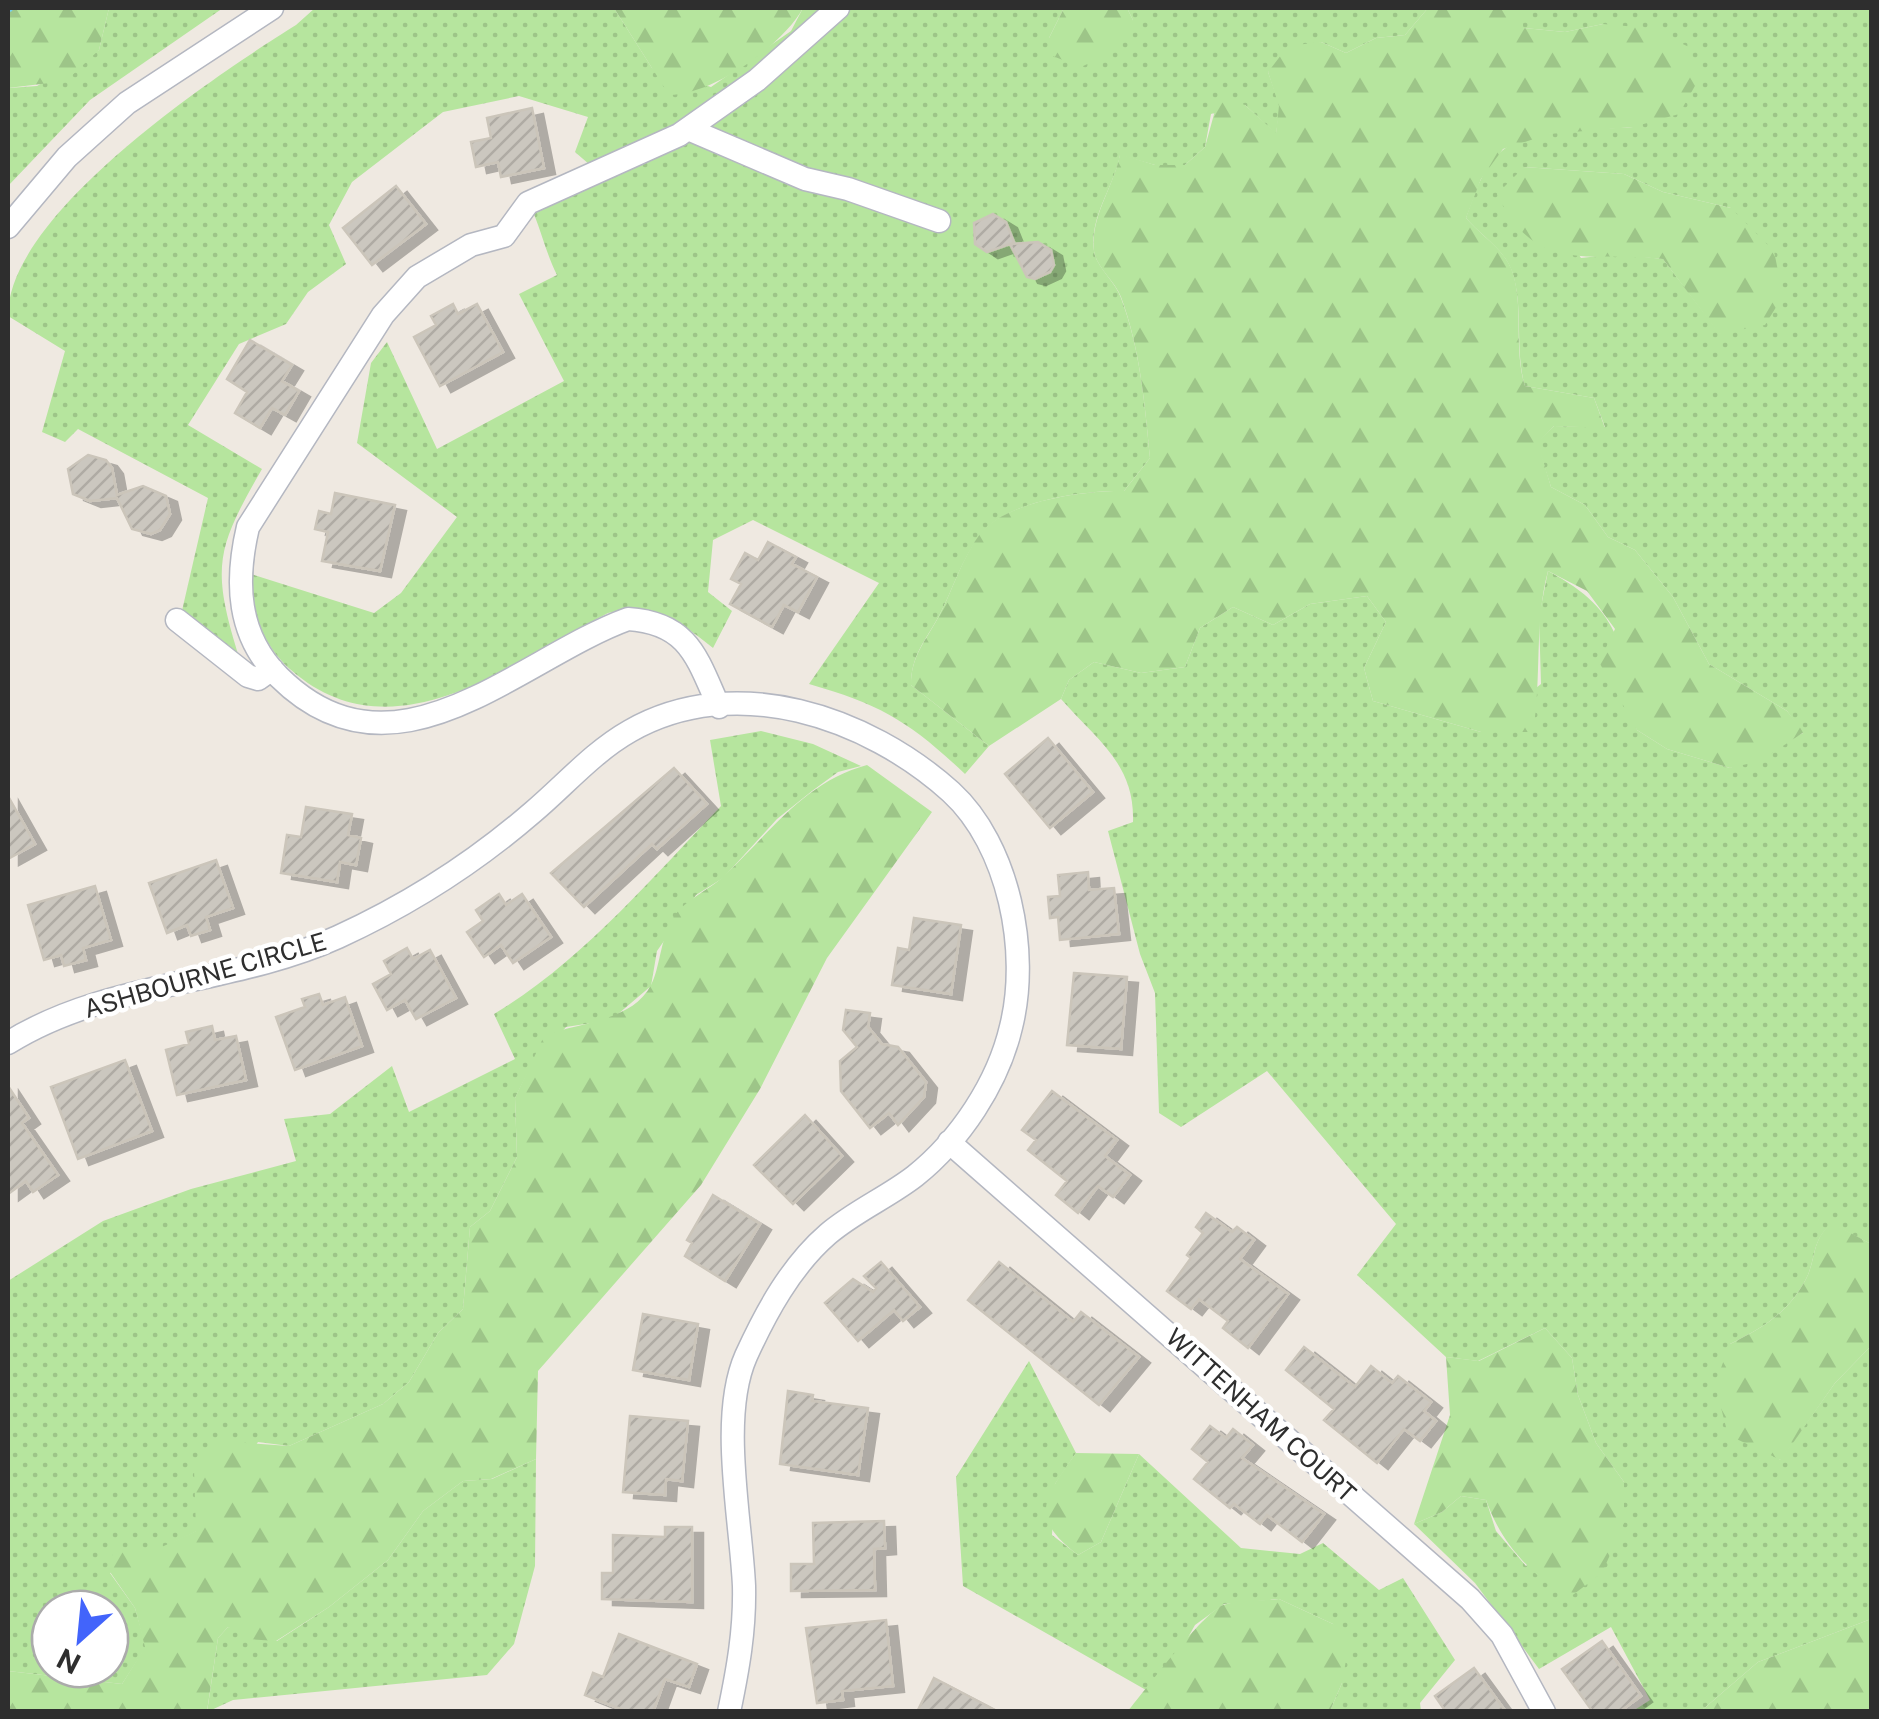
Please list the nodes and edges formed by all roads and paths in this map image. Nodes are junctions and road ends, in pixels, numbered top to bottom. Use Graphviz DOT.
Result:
graph roads {
  1 [pos="272,8"];
  2 [pos="838,8"];
  3 [pos="688,128"];
  4 [pos="938,221"];
  5 [pos="8,226"];
  6 [pos="176,620"];
  7 [pos="272,669"];
  8 [pos="719,706"];
  9 [pos="8,1044"];
  10 [pos="949,1142"];
  11 [pos="728,1712"];
  12 [pos="1544,1712"];
  1 -- 5 [label="street"];
  2 -- 3 [label="street"];
  3 -- 4 [label="street"];
  3 -- 7 [label="street"];
  6 -- 7 [label="street"];
  7 -- 8 [label="street"];
  8 -- 9 [label="street, ASHBOURNE CIRCLE"];
  8 -- 10 [label="street, ASHBOURNE CIRCLE"];
  10 -- 11 [label="street, ASHBOURNE CIRCLE"];
  10 -- 12 [label="street, WITTENHAM COURT"];
}
